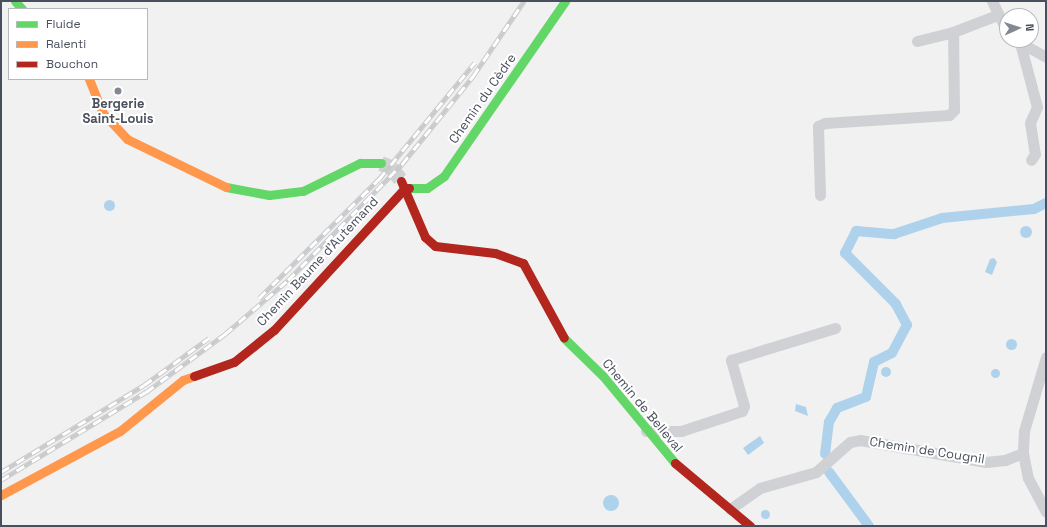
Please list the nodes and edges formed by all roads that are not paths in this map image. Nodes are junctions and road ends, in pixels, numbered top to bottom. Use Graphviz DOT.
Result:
graph roads {
  1 [pos="565,1"];
  2 [pos="992,1"];
  3 [pos="996,15"];
  4 [pos="999,20"];
  5 [pos="952,32"];
  6 [pos="917,41"];
  7 [pos="1020,48"];
  8 [pos="1029,48"];
  9 [pos="1046,57"];
  10 [pos="89,80"];
  11 [pos="1031,160"];
  12 [pos="381,163"];
  13 [pos="401,180"];
  14 [pos="405,188"];
  15 [pos="820,195"];
  16 [pos="835,328"];
  17 [pos="1046,357"];
  18 [pos="646,432"];
  19 [pos="1023,453"];
  20 [pos="1,495"];
  21 [pos="730,509"];
  22 [pos="1046,512"];
  23 [pos="750,526"];
  1 -- 14 [label="street, Chemin du Cèdre"];
  2 -- 3 [label="street"];
  3 -- 4 [label="street"];
  3 -- 5 [label="street"];
  5 -- 6 [label="street"];
  5 -- 15 [label="street"];
  7 -- 11 [label="street"];
  8 -- 9 [label="street"];
  10 -- 12 [label="street"];
  13 -- 14 [label="street, Chemin de Belleval"];
  14 -- 18 [label="street, Chemin de Belleval"];
  14 -- 20 [label="street, Chemin Baume d'Autemand"];
  16 -- 18 [label="street"];
  17 -- 19 [label="street"];
  18 -- 21 [label="street, Chemin de Belleval"];
  19 -- 21 [label="street, Chemin de Cougnil"];
  19 -- 22 [label="street"];
  21 -- 23 [label="street, Chemin de Belleval"];
}
